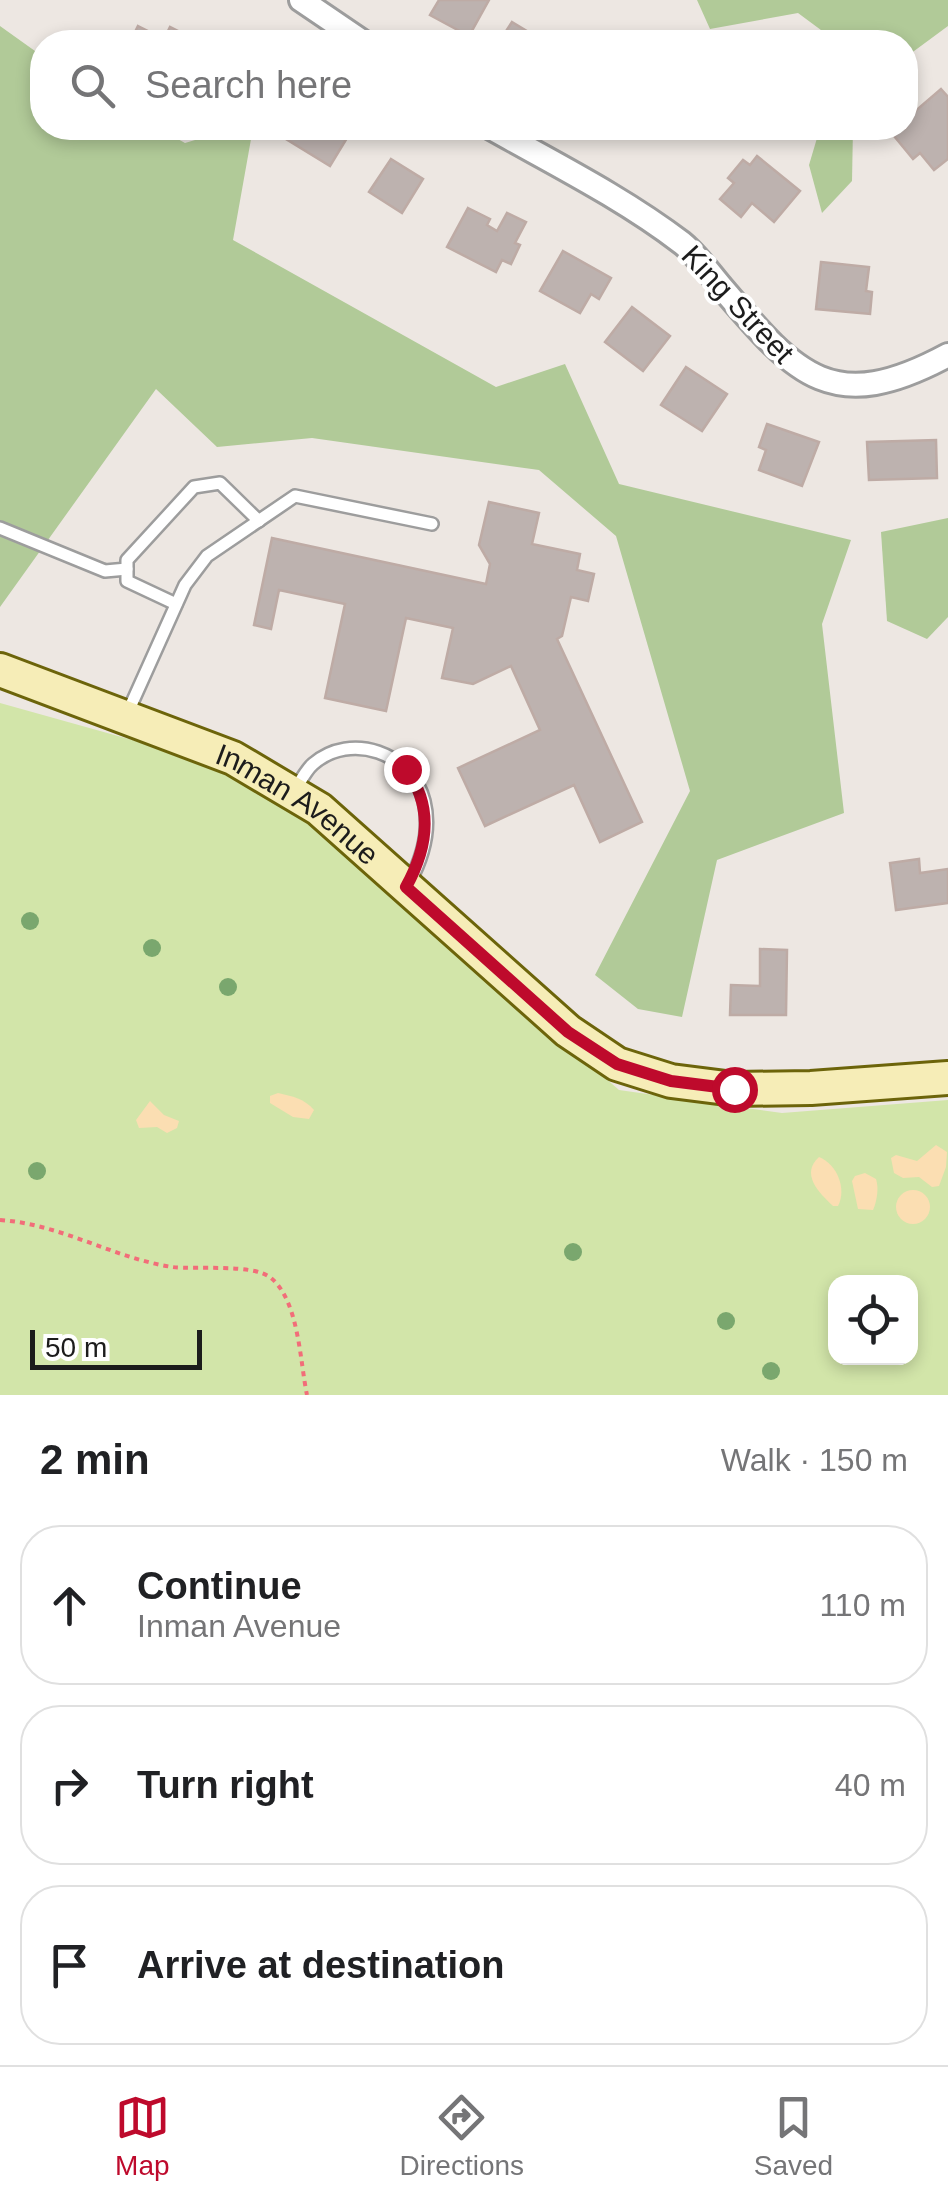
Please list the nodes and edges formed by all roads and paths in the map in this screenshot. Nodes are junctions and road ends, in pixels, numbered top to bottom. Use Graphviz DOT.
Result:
graph roads {
  1 [pos="301,0"];
  2 [pos="346,30"];
  3 [pos="512,140"];
  4 [pos="948,355"];
  5 [pos="259,521"];
  6 [pos="432,524"];
  7 [pos="0,528"];
  8 [pos="127,569"];
  9 [pos="176,604"];
  10 [pos="0,670"];
  11 [pos="125,718"];
  12 [pos="292,793"];
  13 [pos="406,887"];
  14 [pos="948,1078"];
  15 [pos="0,1220"];
  16 [pos="308,1395"];
  1 -- 2 [label="street"];
  3 -- 4 [label="street, King Street"];
  5 -- 6 [label="lane"];
  5 -- 8 [label="lane"];
  5 -- 9 [label="lane"];
  7 -- 8 [label="lane"];
  8 -- 9 [label="lane"];
  9 -- 11 [label="lane"];
  10 -- 11 [label="main road, Inman Avenue"];
  11 -- 12 [label="main road, Inman Avenue"];
  12 -- 13 [label="main road, Inman Avenue"];
  12 -- 13 [label="lane"];
  13 -- 14 [label="main road, Inman Avenue"];
  15 -- 16 [label="path"];
}
